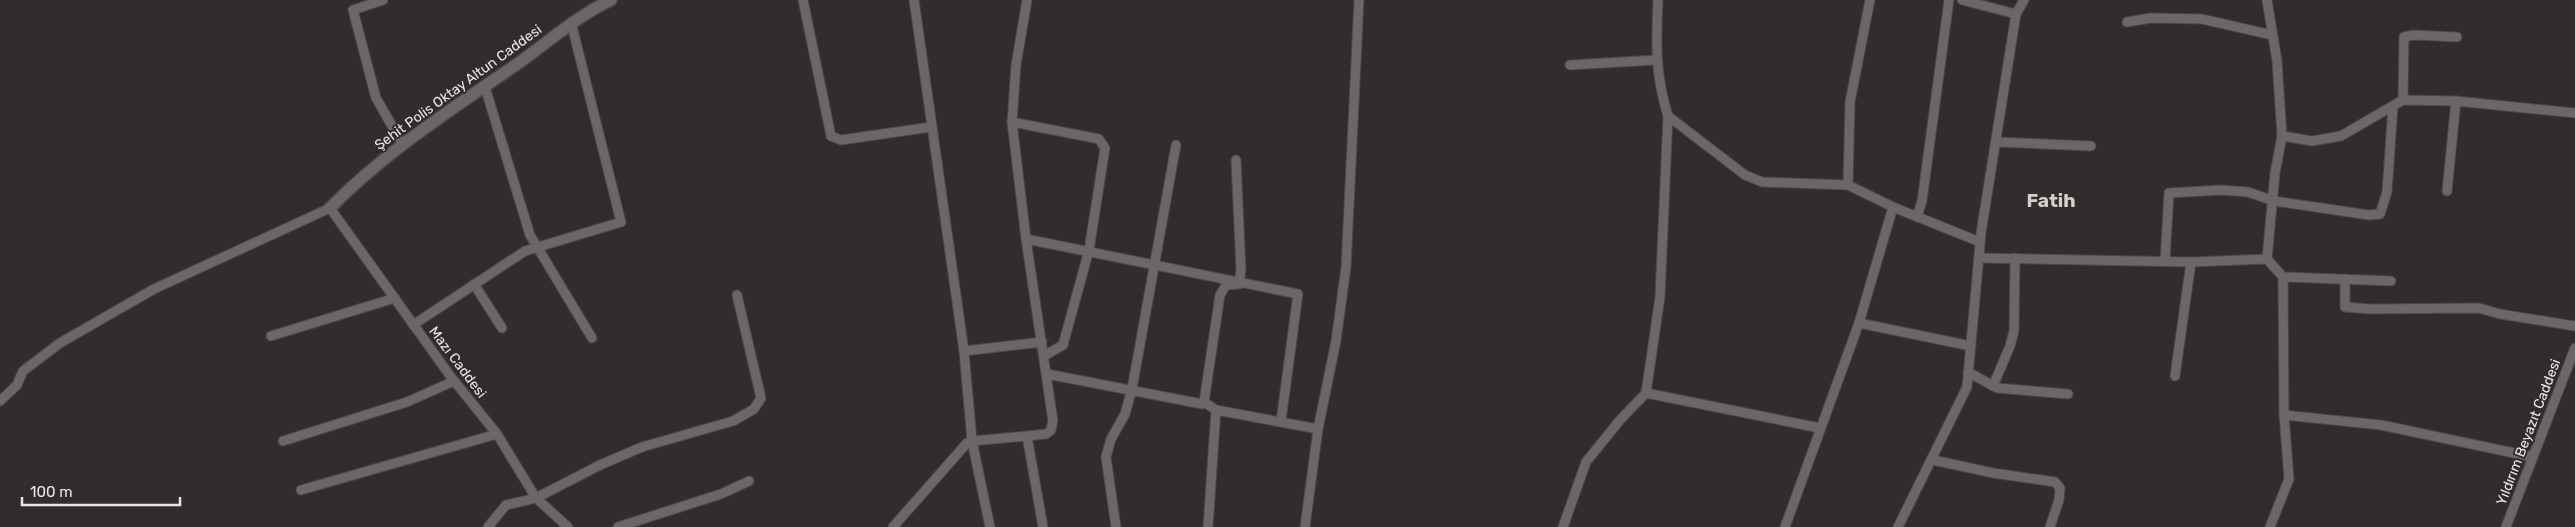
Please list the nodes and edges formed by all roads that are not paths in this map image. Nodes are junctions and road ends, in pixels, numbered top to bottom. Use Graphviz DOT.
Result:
graph roads {
  1 [pos="383,0"];
  2 [pos="611,0"];
  3 [pos="803,0"];
  4 [pos="914,0"];
  5 [pos="1027,0"];
  6 [pos="1359,0"];
  7 [pos="1658,0"];
  8 [pos="1870,0"];
  9 [pos="1949,0"];
  10 [pos="1962,0"];
  11 [pos="2024,0"];
  12 [pos="2268,0"];
  13 [pos="2016,14"];
  14 [pos="571,22"];
  15 [pos="2126,22"];
  16 [pos="2272,35"];
  17 [pos="2457,37"];
  18 [pos="1656,60"];
  19 [pos="1570,65"];
  20 [pos="485,87"];
  21 [pos="2403,100"];
  22 [pos="2456,101"];
  23 [pos="2393,106"];
  24 [pos="2575,113"];
  25 [pos="1668,116"];
  26 [pos="1012,122"];
  27 [pos="931,127"];
  28 [pos="2282,136"];
  29 [pos="1996,142"];
  30 [pos="403,145"];
  31 [pos="1176,145"];
  32 [pos="2091,146"];
  33 [pos="1236,160"];
  34 [pos="1848,184"];
  35 [pos="2447,191"];
  36 [pos="2274,201"];
  37 [pos="1893,207"];
  38 [pos="330,208"];
  39 [pos="1918,217"];
  40 [pos="1026,239"];
  41 [pos="1980,242"];
  42 [pos="536,248"];
  43 [pos="1089,250"];
  44 [pos="1979,258"];
  45 [pos="2015,258"];
  46 [pos="2267,259"];
  47 [pos="2165,261"];
  48 [pos="2191,262"];
  49 [pos="1156,264"];
  50 [pos="2283,277"];
  51 [pos="2345,279"];
  52 [pos="2392,281"];
  53 [pos="474,284"];
  54 [pos="1239,284"];
  55 [pos="737,295"];
  56 [pos="395,298"];
  57 [pos="1859,323"];
  58 [pos="413,326"];
  59 [pos="2575,326"];
  60 [pos="502,328"];
  61 [pos="271,336"];
  62 [pos="592,338"];
  63 [pos="1042,342"];
  64 [pos="1971,346"];
  65 [pos="2575,350"];
  66 [pos="964,351"];
  67 [pos="1044,356"];
  68 [pos="1968,372"];
  69 [pos="1046,374"];
  70 [pos="2175,376"];
  71 [pos="454,381"];
  72 [pos="1993,386"];
  73 [pos="1132,389"];
  74 [pos="1646,393"];
  75 [pos="2068,394"];
  76 [pos="0,401"];
  77 [pos="1204,402"];
  78 [pos="1216,410"];
  79 [pos="2284,415"];
  80 [pos="1281,421"];
  81 [pos="1820,428"];
  82 [pos="1318,429"];
  83 [pos="497,434"];
  84 [pos="1027,436"];
  85 [pos="283,441"];
  86 [pos="972,441"];
  87 [pos="2533,457"];
  88 [pos="1933,460"];
  89 [pos="749,481"];
  90 [pos="302,490"];
  91 [pos="536,498"];
  92 [pos="488,527"];
  93 [pos="568,527"];
  94 [pos="618,527"];
  95 [pos="893,527"];
  96 [pos="990,527"];
  97 [pos="1043,527"];
  98 [pos="1116,527"];
  99 [pos="1208,527"];
  100 [pos="1305,527"];
  101 [pos="1563,527"];
  102 [pos="1785,527"];
  103 [pos="1898,527"];
  104 [pos="2050,527"];
  105 [pos="2270,527"];
  106 [pos="2506,527"];
  1 -- 30 [label="street"];
  2 -- 14 [label="street, Şehit Polis Oktay Altun Caddesi"];
  3 -- 27 [label="street"];
  4 -- 27 [label="street"];
  5 -- 26 [label="street"];
  6 -- 82 [label="street"];
  7 -- 18 [label="street"];
  8 -- 34 [label="street"];
  9 -- 39 [label="street"];
  10 -- 13 [label="street"];
  11 -- 13 [label="street"];
  12 -- 16 [label="street"];
  13 -- 29 [label="street"];
  14 -- 20 [label="street, Şehit Polis Oktay Altun Caddesi"];
  14 -- 42 [label="street"];
  15 -- 16 [label="street"];
  16 -- 28 [label="street"];
  17 -- 21 [label="street"];
  18 -- 19 [label="street"];
  18 -- 25 [label="street"];
  20 -- 30 [label="street, Şehit Polis Oktay Altun Caddesi"];
  20 -- 42 [label="street"];
  21 -- 22 [label="street"];
  21 -- 23 [label="street"];
  22 -- 24 [label="street"];
  22 -- 35 [label="street"];
  23 -- 28 [label="street"];
  23 -- 36 [label="street"];
  25 -- 34 [label="street"];
  25 -- 74 [label="street"];
  26 -- 40 [label="street"];
  26 -- 43 [label="street"];
  27 -- 66 [label="street"];
  28 -- 36 [label="street"];
  29 -- 32 [label="street"];
  29 -- 41 [label="street"];
  30 -- 38 [label="street, Şehit Polis Oktay Altun Caddesi"];
  31 -- 49 [label="street"];
  33 -- 54 [label="street"];
  34 -- 37 [label="street"];
  36 -- 46 [label="street"];
  36 -- 47 [label="street"];
  37 -- 39 [label="street"];
  37 -- 57 [label="street"];
  38 -- 56 [label="street, Mazı Caddesi"];
  38 -- 76 [label="street"];
  39 -- 41 [label="street"];
  40 -- 43 [label="street"];
  40 -- 63 [label="street"];
  41 -- 44 [label="street"];
  42 -- 53 [label="street"];
  42 -- 62 [label="street"];
  43 -- 49 [label="street"];
  43 -- 67 [label="street"];
  44 -- 45 [label="street"];
  44 -- 64 [label="street"];
  45 -- 47 [label="street"];
  45 -- 72 [label="street"];
  46 -- 48 [label="street"];
  46 -- 50 [label="street"];
  47 -- 48 [label="street"];
  48 -- 70 [label="street"];
  49 -- 54 [label="street"];
  49 -- 73 [label="street"];
  50 -- 51 [label="street"];
  50 -- 79 [label="street"];
  51 -- 52 [label="street"];
  51 -- 59 [label="street"];
  53 -- 58 [label="street"];
  53 -- 60 [label="street"];
  54 -- 77 [label="street"];
  54 -- 80 [label="street"];
  55 -- 91 [label="street"];
  56 -- 58 [label="street, Mazı Caddesi"];
  56 -- 61 [label="street"];
  57 -- 64 [label="street"];
  57 -- 81 [label="street"];
  58 -- 71 [label="street, Mazı Caddesi"];
  63 -- 66 [label="street"];
  63 -- 67 [label="street"];
  64 -- 68 [label="street"];
  65 -- 87 [label="street, Yıldırım Beyazıt Caddesi"];
  66 -- 86 [label="street"];
  67 -- 69 [label="street"];
  68 -- 72 [label="street"];
  68 -- 88 [label="street"];
  69 -- 73 [label="street"];
  69 -- 84 [label="street"];
  71 -- 83 [label="street, Mazı Caddesi"];
  71 -- 85 [label="street"];
  72 -- 75 [label="street"];
  73 -- 77 [label="street"];
  73 -- 98 [label="street"];
  74 -- 81 [label="street"];
  74 -- 101 [label="street"];
  77 -- 78 [label="street"];
  78 -- 80 [label="street"];
  78 -- 99 [label="street"];
  79 -- 87 [label="street"];
  79 -- 105 [label="street"];
  80 -- 82 [label="street"];
  81 -- 102 [label="street"];
  82 -- 100 [label="street"];
  83 -- 90 [label="street"];
  83 -- 91 [label="street, Mazı Caddesi"];
  84 -- 86 [label="street"];
  84 -- 97 [label="street"];
  86 -- 95 [label="street"];
  86 -- 96 [label="street"];
  87 -- 106 [label="street, Yıldırım Beyazıt Caddesi"];
  88 -- 103 [label="street"];
  88 -- 104 [label="street"];
  89 -- 94 [label="street"];
  91 -- 92 [label="street"];
  91 -- 93 [label="street, Mazı Caddesi"];
}
